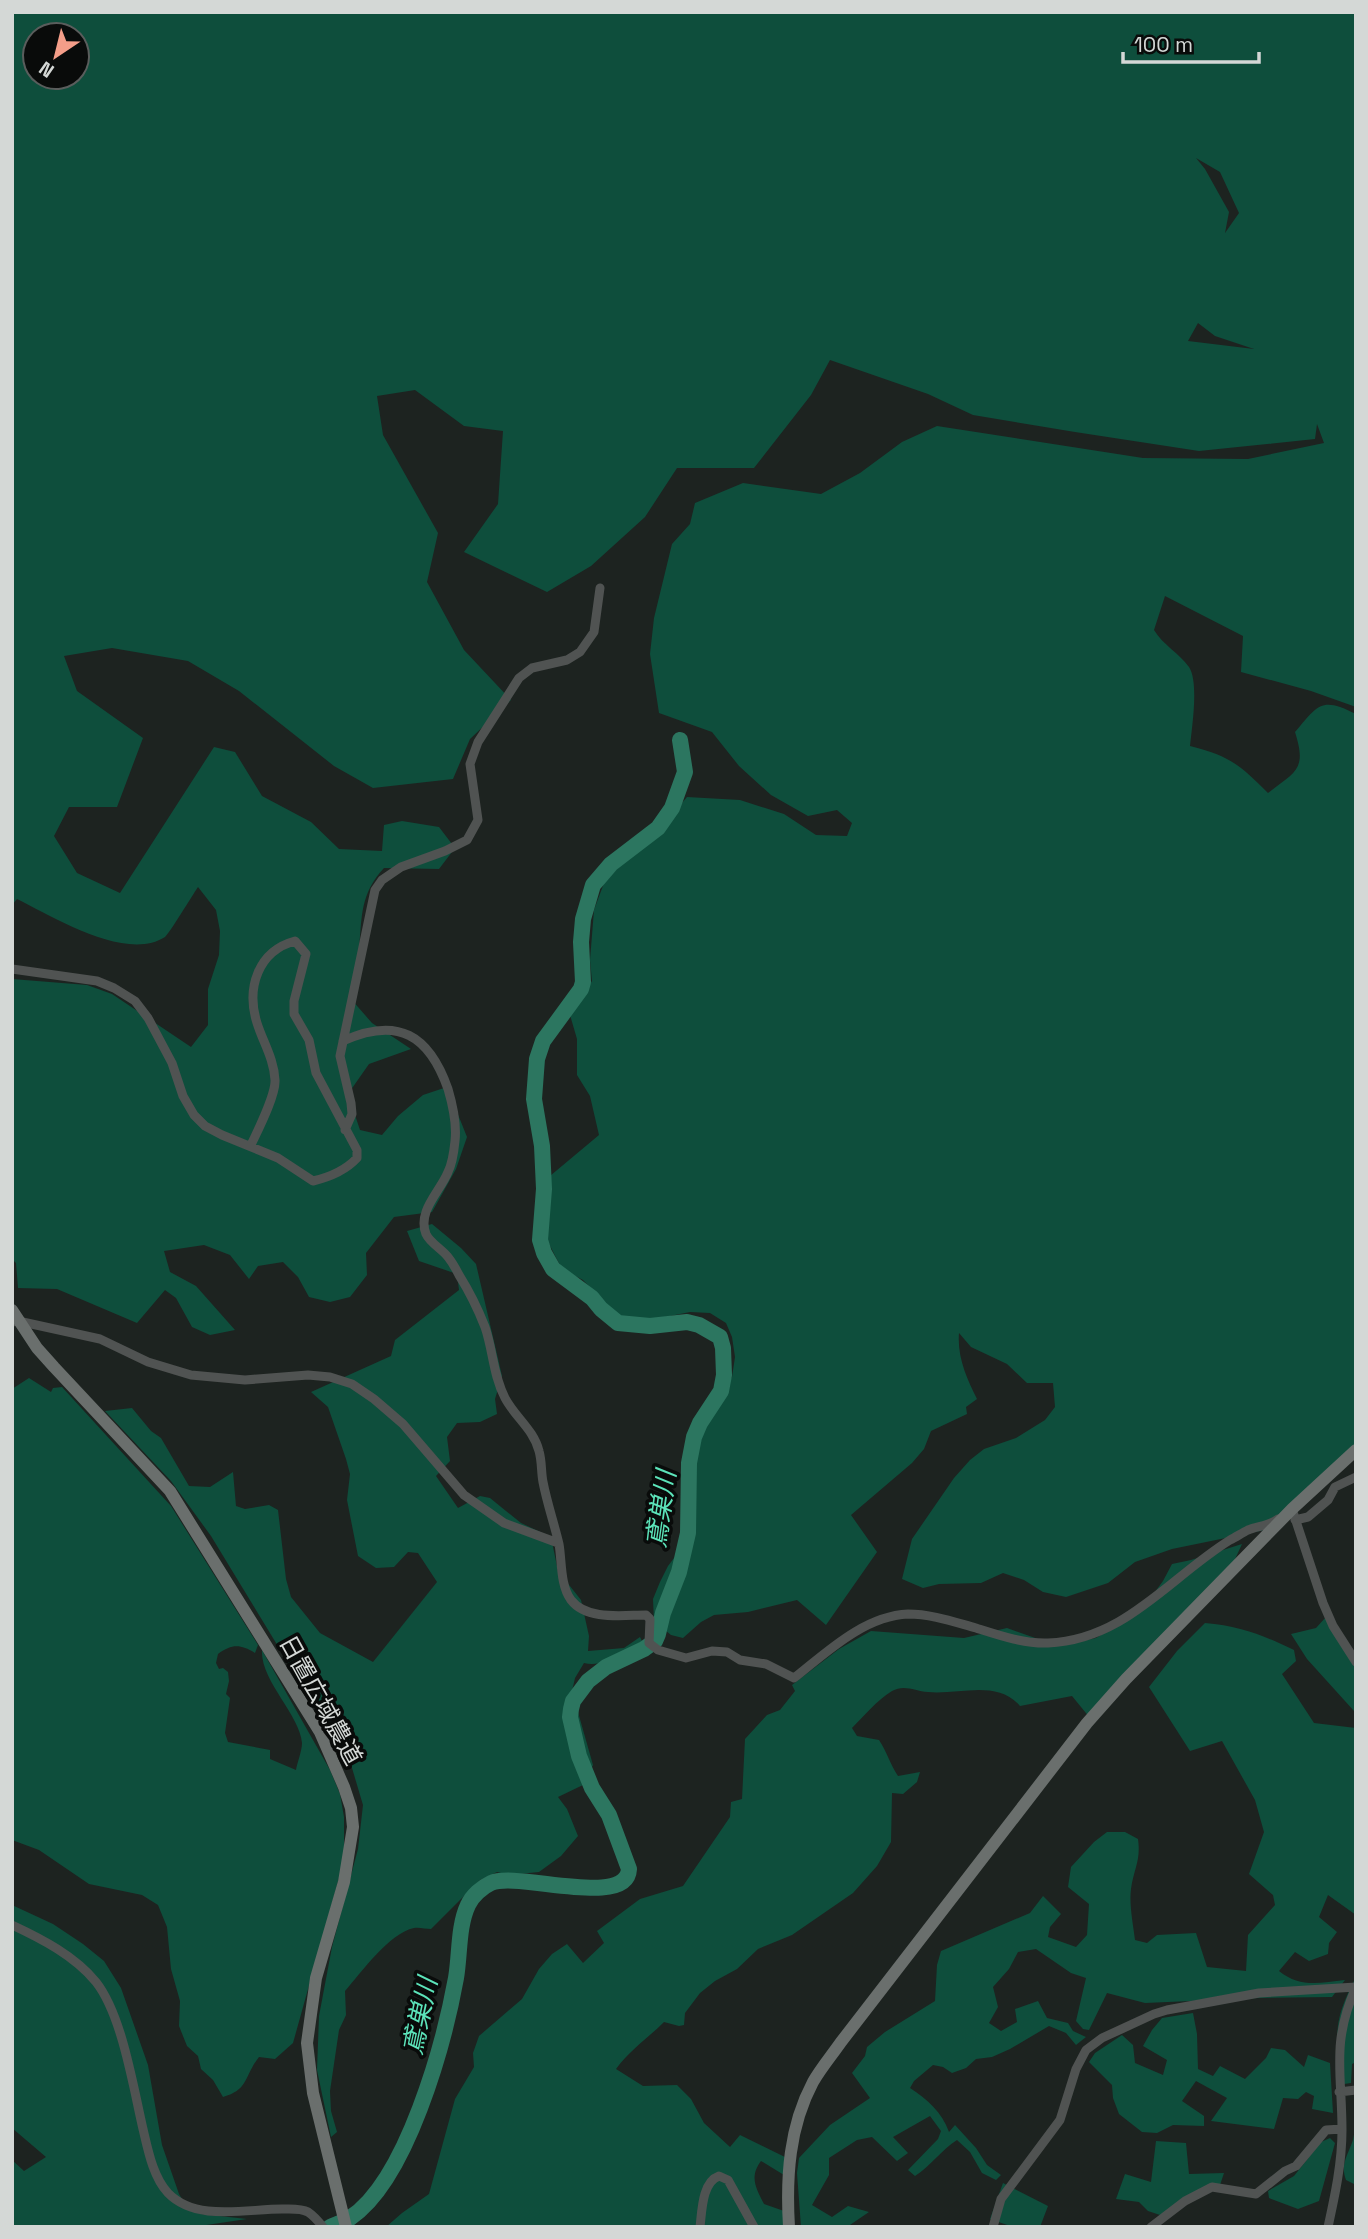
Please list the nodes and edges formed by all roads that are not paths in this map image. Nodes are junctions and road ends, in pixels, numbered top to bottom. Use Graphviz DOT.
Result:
graph roads {
  1 [pos="600,588"];
  2 [pos="12,969"];
  3 [pos="343,1041"];
  4 [pos="345,1130"];
  5 [pos="251,1145"];
  6 [pos="14,1318"];
  7 [pos="1356,1450"];
  8 [pos="1356,1477"];
  9 [pos="1294,1514"];
  10 [pos="558,1544"];
  11 [pos="1356,1662"];
  12 [pos="12,1925"];
  13 [pos="1356,1987"];
  14 [pos="1356,2090"];
  15 [pos="1339,2092"];
  16 [pos="1342,2129"];
  17 [pos="323,2227"];
  18 [pos="346,2227"];
  19 [pos="700,2227"];
  20 [pos="754,2227"];
  21 [pos="789,2227"];
  22 [pos="993,2227"];
  23 [pos="1150,2227"];
  24 [pos="1328,2227"];
  1 -- 3 [label="street"];
  2 -- 5 [label="street"];
  3 -- 4 [label="street"];
  3 -- 10 [label="street"];
  4 -- 5 [label="street"];
  4 -- 5 [label="street"];
  6 -- 10 [label="street"];
  6 -- 18 [label="street, 日置広域農道"];
  7 -- 9 [label="street"];
  8 -- 9 [label="street"];
  9 -- 10 [label="street"];
  9 -- 11 [label="street"];
  9 -- 21 [label="street"];
  12 -- 17 [label="street"];
  13 -- 15 [label="street"];
  13 -- 22 [label="street"];
  14 -- 15 [label="street"];
  15 -- 16 [label="street"];
  16 -- 23 [label="street"];
  16 -- 24 [label="street"];
  19 -- 20 [label="street"];
}
